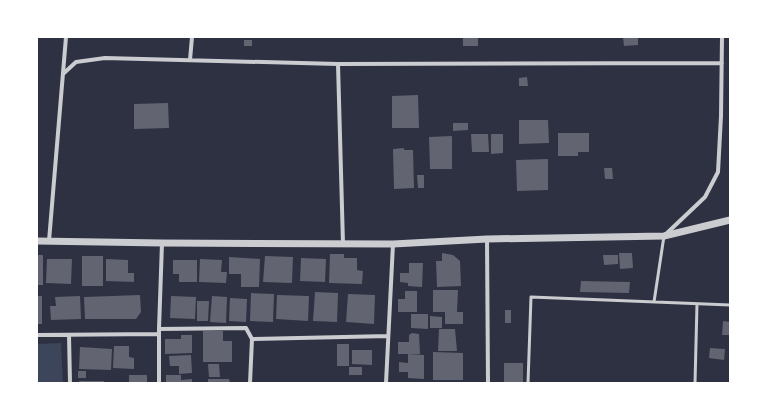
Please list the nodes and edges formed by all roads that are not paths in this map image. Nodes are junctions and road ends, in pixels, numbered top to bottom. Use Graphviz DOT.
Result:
graph roads {
  1 [pos="66,37"];
  2 [pos="192,37"];
  3 [pos="722,37"];
  4 [pos="190,60"];
  5 [pos="722,63"];
  6 [pos="338,64"];
  7 [pos="63,74"];
  8 [pos="730,220"];
  9 [pos="664,236"];
  10 [pos="37,240"];
  11 [pos="487,240"];
  12 [pos="49,241"];
  13 [pos="162,243"];
  14 [pos="344,244"];
  15 [pos="393,244"];
  16 [pos="654,302"];
  17 [pos="698,304"];
  18 [pos="730,305"];
  19 [pos="159,332"];
  20 [pos="37,335"];
  21 [pos="69,335"];
  22 [pos="388,336"];
  23 [pos="252,339"];
  24 [pos="70,383"];
  25 [pos="160,383"];
  26 [pos="250,383"];
  27 [pos="386,383"];
  28 [pos="488,383"];
  29 [pos="528,383"];
  30 [pos="695,383"];
  1 -- 7 [label="street"];
  2 -- 4 [label="street"];
  3 -- 5 [label="street"];
  4 -- 6 [label="street"];
  4 -- 7 [label="street"];
  5 -- 6 [label="street"];
  5 -- 9 [label="street"];
  6 -- 14 [label="street"];
  7 -- 12 [label="street"];
  8 -- 9 [label="street"];
  9 -- 11 [label="street"];
  9 -- 16 [label="lane"];
  10 -- 12 [label="street"];
  11 -- 15 [label="street"];
  11 -- 28 [label="street"];
  12 -- 13 [label="street"];
  13 -- 14 [label="street"];
  13 -- 19 [label="street"];
  14 -- 15 [label="street"];
  15 -- 22 [label="street"];
  16 -- 17 [label="lane"];
  16 -- 29 [label="lane"];
  17 -- 18 [label="lane"];
  17 -- 30 [label="lane"];
  19 -- 21 [label="street"];
  19 -- 23 [label="street"];
  19 -- 25 [label="street"];
  20 -- 21 [label="street"];
  21 -- 24 [label="street"];
  22 -- 23 [label="street"];
  22 -- 27 [label="street"];
  23 -- 26 [label="street"];
}
